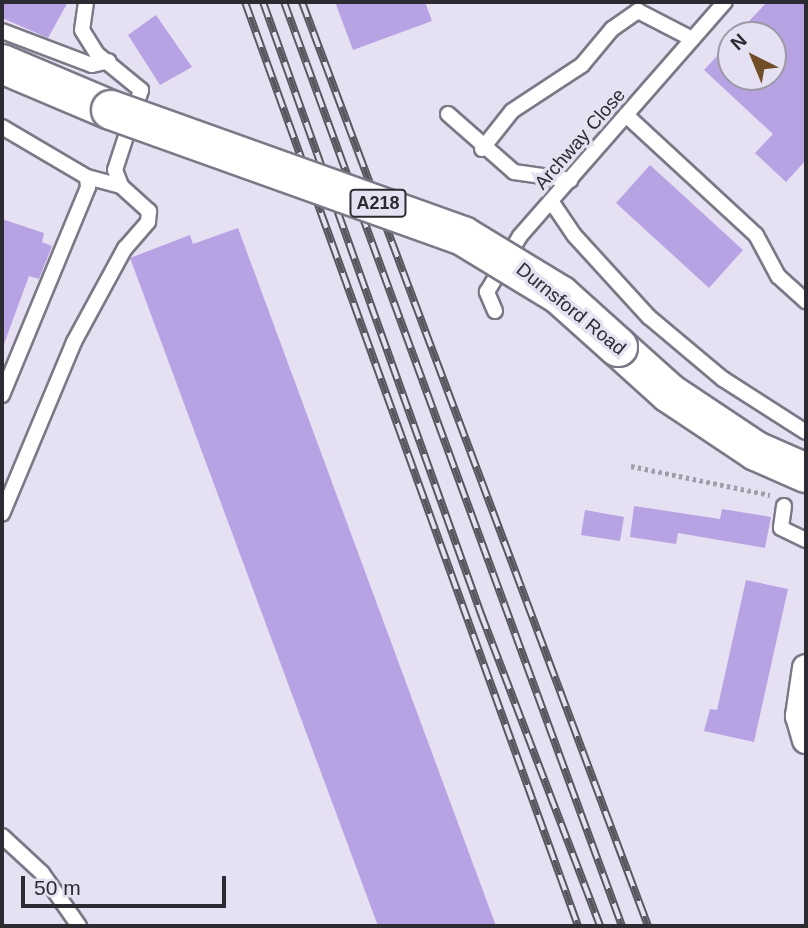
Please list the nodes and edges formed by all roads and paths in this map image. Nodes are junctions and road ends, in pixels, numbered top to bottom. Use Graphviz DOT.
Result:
graph roads {
  1 [pos="86,2"];
  2 [pos="725,2"];
  3 [pos="2,31"];
  4 [pos="692,39"];
  5 [pos="109,61"];
  6 [pos="2,64"];
  7 [pos="448,114"];
  8 [pos="626,115"];
  9 [pos="2,127"];
  10 [pos="482,149"];
  11 [pos="87,177"];
  12 [pos="570,180"];
  13 [pos="121,186"];
  14 [pos="551,201"];
  15 [pos="806,301"];
  16 [pos="495,311"];
  17 [pos="2,396"];
  18 [pos="806,432"];
  19 [pos="631,466"];
  20 [pos="806,473"];
  21 [pos="779,501"];
  22 [pos="2,514"];
  23 [pos="806,540"];
  24 [pos="806,668"];
  25 [pos="806,740"];
  26 [pos="2,836"];
  27 [pos="79,926"];
  1 -- 5 [label="lane"];
  2 -- 4 [label="lane, Archway Close"];
  3 -- 5 [label="lane"];
  4 -- 8 [label="lane, Archway Close"];
  4 -- 10 [label="lane"];
  5 -- 13 [label="lane"];
  6 -- 20 [label="main road, Durnsford Road / A218, bridge"];
  7 -- 10 [label="lane"];
  8 -- 12 [label="lane, Archway Close"];
  8 -- 15 [label="lane"];
  9 -- 11 [label="lane"];
  10 -- 12 [label="lane"];
  11 -- 13 [label="lane"];
  11 -- 17 [label="lane"];
  12 -- 14 [label="lane, Archway Close"];
  13 -- 22 [label="lane"];
  14 -- 16 [label="lane, Archway Close"];
  14 -- 18 [label="lane"];
  19 -- 21 [label="path"];
  21 -- 23 [label="lane"];
  24 -- 25 [label="street"];
  26 -- 27 [label="lane"];
}
